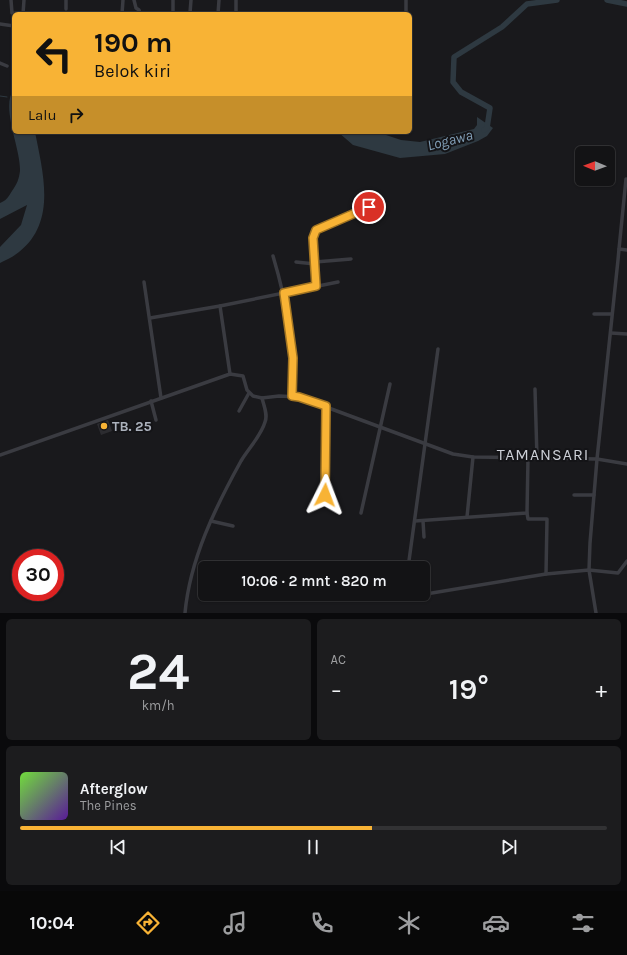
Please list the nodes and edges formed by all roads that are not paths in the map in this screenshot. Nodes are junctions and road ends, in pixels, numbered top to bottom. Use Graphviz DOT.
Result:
graph roads {
  1 [pos="11,0"];
  2 [pos="24,0"];
  3 [pos="66,0"];
  4 [pos="123,0"];
  5 [pos="134,0"];
  6 [pos="173,0"];
  7 [pos="191,0"];
  8 [pos="219,0"];
  9 [pos="236,0"];
  10 [pos="406,0"];
  11 [pos="66,9"];
  12 [pos="23,12"];
  13 [pos="122,12"];
  14 [pos="140,12"];
  15 [pos="173,12"];
  16 [pos="190,12"];
  17 [pos="218,12"];
  18 [pos="236,12"];
  19 [pos="406,12"];
  20 [pos="12,13"];
  21 [pos="0,24"];
  22 [pos="12,26"];
  23 [pos="0,63"];
  24 [pos="7,66"];
  25 [pos="626,179"];
  26 [pos="369,207"];
  27 [pos="619,249"];
  28 [pos="627,250"];
  29 [pos="273,256"];
  30 [pos="351,259"];
  31 [pos="296,262"];
  32 [pos="315,263"];
  33 [pos="144,282"];
  34 [pos="338,282"];
  35 [pos="316,286"];
  36 [pos="284,293"];
  37 [pos="215,301"];
  38 [pos="218,306"];
  39 [pos="594,314"];
  40 [pos="612,314"];
  41 [pos="150,318"];
  42 [pos="611,333"];
  43 [pos="627,334"];
  44 [pos="438,349"];
  45 [pos="230,374"];
  46 [pos="390,384"];
  47 [pos="535,389"];
  48 [pos="249,392"];
  49 [pos="292,396"];
  50 [pos="161,398"];
  51 [pos="262,398"];
  52 [pos="151,401"];
  53 [pos="326,406"];
  54 [pos="239,411"];
  55 [pos="156,420"];
  56 [pos="380,428"];
  57 [pos="425,445"];
  58 [pos="0,455"];
  59 [pos="473,457"];
  60 [pos="528,458"];
  61 [pos="537,458"];
  62 [pos="597,459"];
  63 [pos="627,464"];
  64 [pos="574,494"];
  65 [pos="325,495"];
  66 [pos="594,495"];
  67 [pos="361,513"];
  68 [pos="527,513"];
  69 [pos="467,517"];
  70 [pos="211,521"];
  71 [pos="415,521"];
  72 [pos="423,521"];
  73 [pos="233,526"];
  74 [pos="424,537"];
  75 [pos="409,561"];
  76 [pos="627,561"];
  77 [pos="589,570"];
  78 [pos="546,574"];
  79 [pos="430,593"];
  80 [pos="185,613"];
  81 [pos="596,613"];
  1 -- 20 [label="street"];
  2 -- 12 [label="street"];
  3 -- 11 [label="street"];
  4 -- 13 [label="street"];
  5 -- 14 [label="street"];
  6 -- 15 [label="street"];
  7 -- 16 [label="street"];
  8 -- 17 [label="street"];
  9 -- 18 [label="street"];
  10 -- 19 [label="street"];
  21 -- 22 [label="street"];
  23 -- 24 [label="street"];
  25 -- 27 [label="street"];
  26 -- 32 [label="street"];
  27 -- 28 [label="street"];
  27 -- 40 [label="street"];
  29 -- 36 [label="street"];
  30 -- 32 [label="street"];
  31 -- 32 [label="street"];
  32 -- 35 [label="street"];
  33 -- 41 [label="street"];
  34 -- 35 [label="street"];
  35 -- 36 [label="street"];
  36 -- 38 [label="street"];
  36 -- 49 [label="street"];
  37 -- 38 [label="street"];
  38 -- 41 [label="street"];
  38 -- 45 [label="street"];
  39 -- 40 [label="street"];
  40 -- 42 [label="street"];
  41 -- 50 [label="street"];
  42 -- 43 [label="street"];
  42 -- 62 [label="street"];
  44 -- 57 [label="street"];
  45 -- 48 [label="street"];
  45 -- 50 [label="street"];
  46 -- 56 [label="street"];
  47 -- 61 [label="street"];
  48 -- 51 [label="street"];
  48 -- 54 [label="street"];
  49 -- 51 [label="street"];
  49 -- 53 [label="street"];
  50 -- 52 [label="street"];
  51 -- 70 [label="street"];
  52 -- 55 [label="street"];
  52 -- 58 [label="street"];
  53 -- 56 [label="street"];
  53 -- 65 [label="street"];
  56 -- 57 [label="street"];
  56 -- 67 [label="street"];
  57 -- 59 [label="street"];
  57 -- 71 [label="street"];
  59 -- 60 [label="street"];
  59 -- 69 [label="street"];
  60 -- 61 [label="street"];
  60 -- 68 [label="street"];
  61 -- 62 [label="street"];
  62 -- 63 [label="street"];
  62 -- 66 [label="street"];
  64 -- 66 [label="street"];
  66 -- 77 [label="street"];
  68 -- 69 [label="street"];
  68 -- 78 [label="street"];
  69 -- 72 [label="street"];
  70 -- 73 [label="street"];
  70 -- 80 [label="street"];
  71 -- 72 [label="street"];
  71 -- 75 [label="street"];
  72 -- 74 [label="street"];
  76 -- 77 [label="street"];
  77 -- 78 [label="street"];
  77 -- 81 [label="street"];
  78 -- 79 [label="street"];
}
